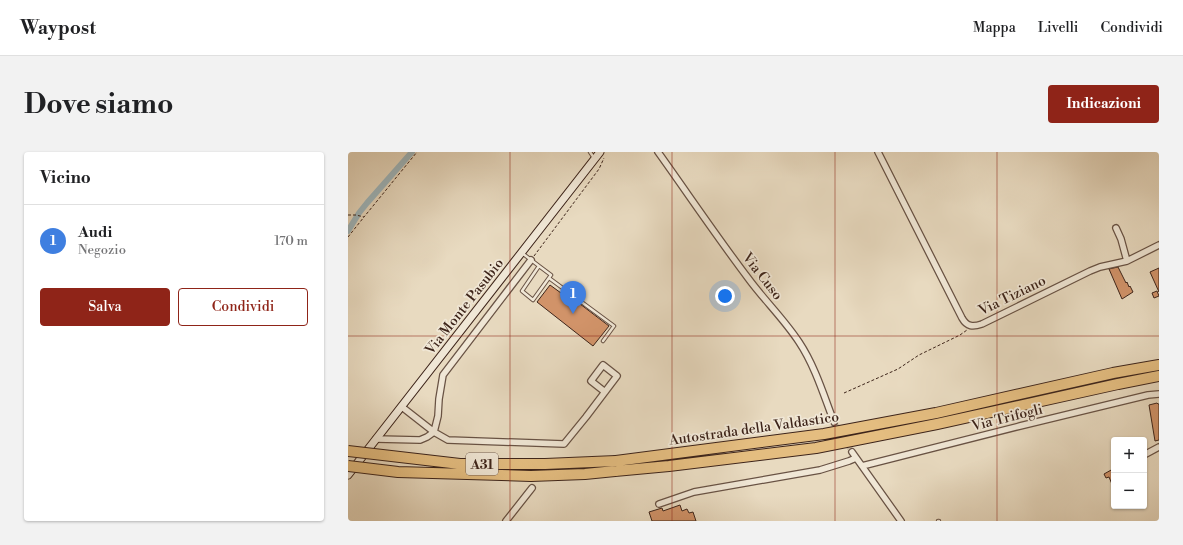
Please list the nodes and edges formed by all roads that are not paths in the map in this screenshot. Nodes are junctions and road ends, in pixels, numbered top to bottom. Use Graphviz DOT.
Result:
graph roads {
  1 [pos="590,152"];
  2 [pos="658,152"];
  3 [pos="878,152"];
  4 [pos="602,155"];
  5 [pos="594,159"];
  6 [pos="1116,228"];
  7 [pos="1159,245"];
  8 [pos="522,252"];
  9 [pos="531,260"];
  10 [pos="1127,261"];
  11 [pos="539,266"];
  12 [pos="549,278"];
  13 [pos="603,342"];
  14 [pos="1159,365"];
  15 [pos="1159,376"];
  16 [pos="605,392"];
  17 [pos="1159,394"];
  18 [pos="402,407"];
  19 [pos="834,422"];
  20 [pos="434,432"];
  21 [pos="376,439"];
  22 [pos="1159,447"];
  23 [pos="348,452"];
  24 [pos="852,452"];
  25 [pos="1147,453"];
  26 [pos="856,458"];
  27 [pos="348,466"];
  28 [pos="616,466"];
  29 [pos="862,466"];
  30 [pos="348,475"];
  31 [pos="532,488"];
  32 [pos="659,504"];
  33 [pos="506,521"];
  34 [pos="901,521"];
  1 -- 5 [label="lane"];
  2 -- 19 [label="street, Via Cuso"];
  3 -- 10 [label="street, Via Tiziano"];
  4 -- 5 [label="main road, Via Monte Pasubio"];
  5 -- 8 [label="main road, Via Monte Pasubio"];
  6 -- 10 [label="street"];
  7 -- 10 [label="street, Via Tiziano"];
  8 -- 9 [label="lane"];
  8 -- 18 [label="main road, Via Monte Pasubio"];
  9 -- 11 [label="lane"];
  9 -- 20 [label="street, Via Monte Pasubio"];
  11 -- 12 [label="lane"];
  11 -- 12 [label="lane"];
  12 -- 13 [label="lane"];
  14 -- 28 [label="highway, Autostrada della Valdastico"];
  15 -- 28 [label="highway, Autostrada della Valdastico"];
  16 -- 16 [label="street"];
  16 -- 20 [label="street"];
  17 -- 29 [label="street, Via Trifogli"];
  18 -- 20 [label="street"];
  18 -- 21 [label="main road, Via Monte Pasubio"];
  20 -- 21 [label="street"];
  21 -- 30 [label="main road, Via Monte Pasubio"];
  22 -- 25 [label="street"];
  23 -- 28 [label="highway, Autostrada della Valdastico / A31, bridge"];
  24 -- 26 [label="street"];
  26 -- 29 [label="street"];
  26 -- 32 [label="street"];
  27 -- 28 [label="highway, Autostrada della Valdastico / A31, bridge"];
  29 -- 34 [label="street"];
  31 -- 33 [label="street"];
}
